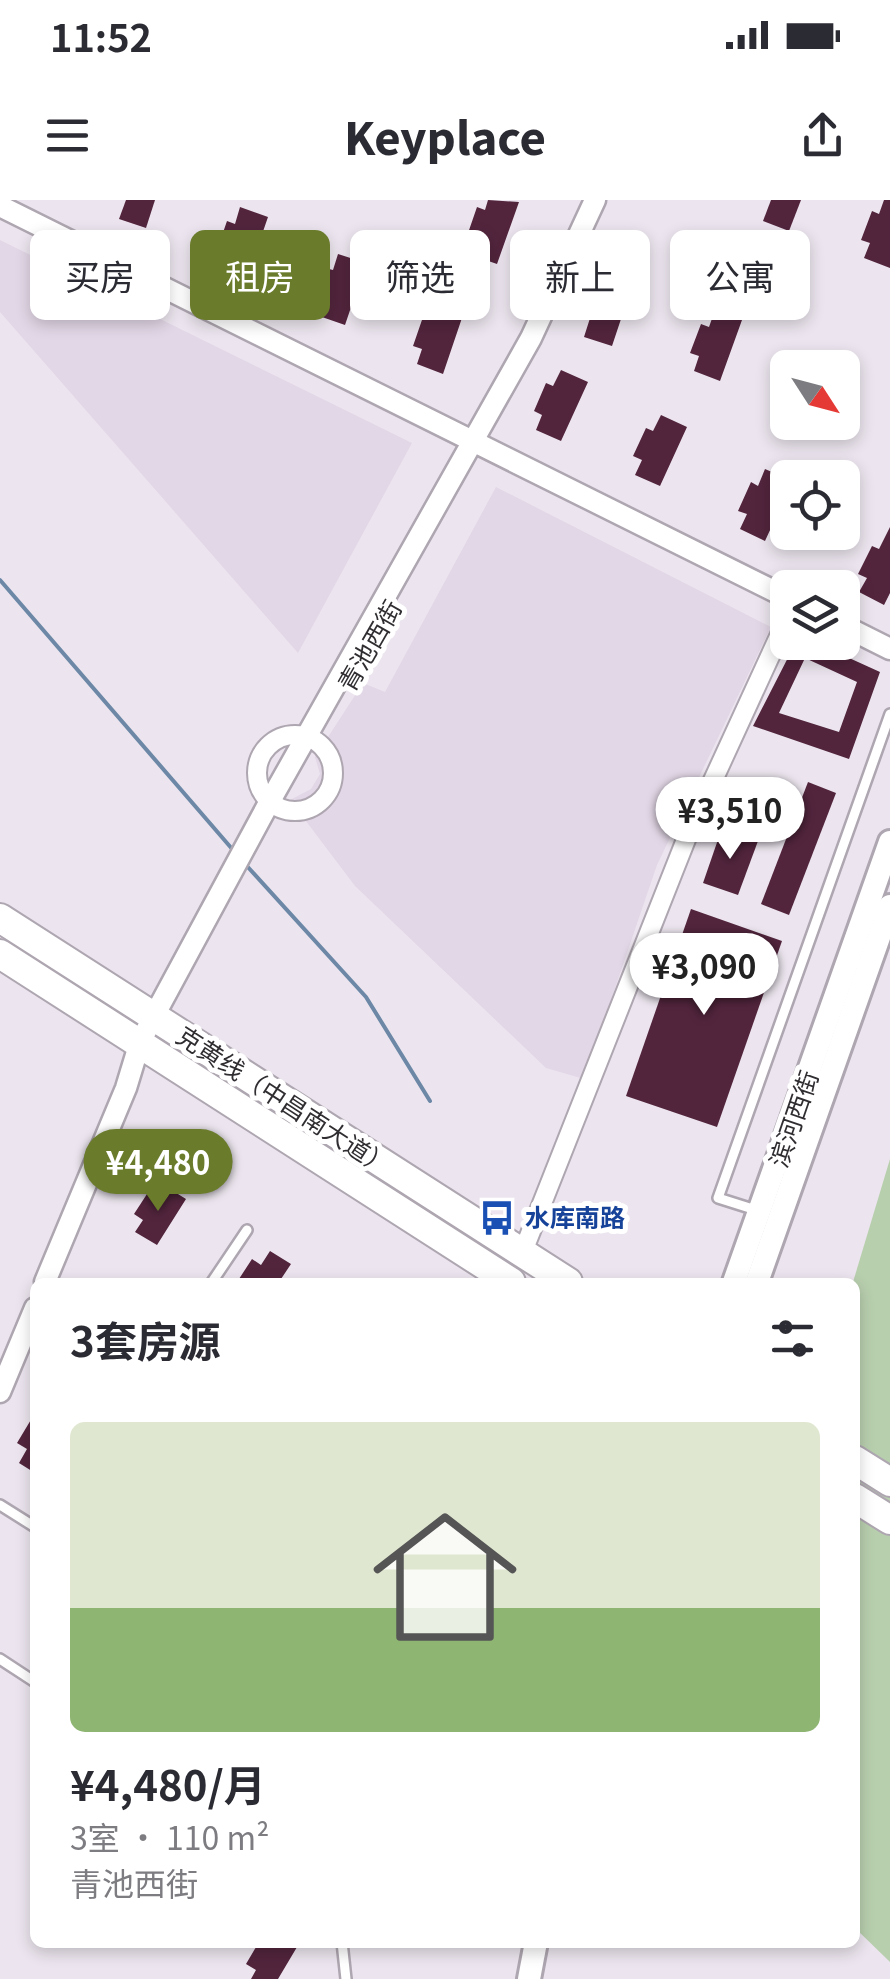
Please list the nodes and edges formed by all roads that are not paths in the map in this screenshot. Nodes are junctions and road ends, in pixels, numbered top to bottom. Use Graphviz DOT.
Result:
graph roads {
  1 [pos="596,200"];
  2 [pos="606,200"];
  3 [pos="0,206"];
  4 [pos="477,445"];
  5 [pos="770,589"];
  6 [pos="860,635"];
  7 [pos="890,650"];
  8 [pos="770,656"];
  9 [pos="890,714"];
  10 [pos="311,739"];
  11 [pos="275,804"];
  12 [pos="890,842"];
  13 [pos="890,906"];
  14 [pos="0,918"];
  15 [pos="0,954"];
  16 [pos="158,1020"];
  17 [pos="145,1046"];
  18 [pos="761,1212"];
  19 [pos="248,1230"];
  20 [pos="522,1254"];
  21 [pos="48,1278"];
  22 [pos="215,1278"];
  23 [pos="506,1278"];
  24 [pos="561,1278"];
  25 [pos="740,1278"];
  26 [pos="740,1278"];
  27 [pos="30,1320"];
  28 [pos="0,1392"];
  29 [pos="860,1463"];
  30 [pos="890,1482"];
  31 [pos="860,1501"];
  32 [pos="0,1506"];
  33 [pos="890,1520"];
  34 [pos="30,1523"];
  35 [pos="0,1659"];
  36 [pos="30,1679"];
  37 [pos="343,1948"];
  38 [pos="535,1948"];
  39 [pos="346,1979"];
  40 [pos="529,1979"];
  1 -- 4 [label="street, 青池西街"];
  2 -- 4 [label="street, 青池西街"];
  3 -- 4 [label="street"];
  4 -- 5 [label="street"];
  4 -- 10 [label="street, 青池西街"];
  6 -- 7 [label="street"];
  8 -- 20 [label="street"];
  9 -- 18 [label="lane"];
  10 -- 11 [label="street, 青池西街"];
  10 -- 11 [label="street"];
  10 -- 11 [label="street"];
  11 -- 16 [label="street, 青池西街"];
  12 -- 18 [label="main road, 滨河西街"];
  13 -- 26 [label="main road, 滨河西街"];
  14 -- 16 [label="highway, 克黄线（中昌南大道）"];
  15 -- 17 [label="highway, 克黄线（中昌南大道）"];
  16 -- 17 [label="street, 青池西街"];
  16 -- 20 [label="highway, 克黄线（中昌南大道）"];
  17 -- 21 [label="street, 青池西街"];
  17 -- 23 [label="highway, 克黄线（中昌南大道）"];
  18 -- 25 [label="main road, 滨河西街"];
  19 -- 22 [label="lane"];
  20 -- 24 [label="highway, 克黄线（中昌南大道）"];
  27 -- 28 [label="street"];
  29 -- 30 [label="highway"];
  31 -- 33 [label="highway"];
  32 -- 34 [label="lane"];
  35 -- 36 [label="lane"];
  37 -- 39 [label="lane"];
  38 -- 40 [label="main road"];
}
